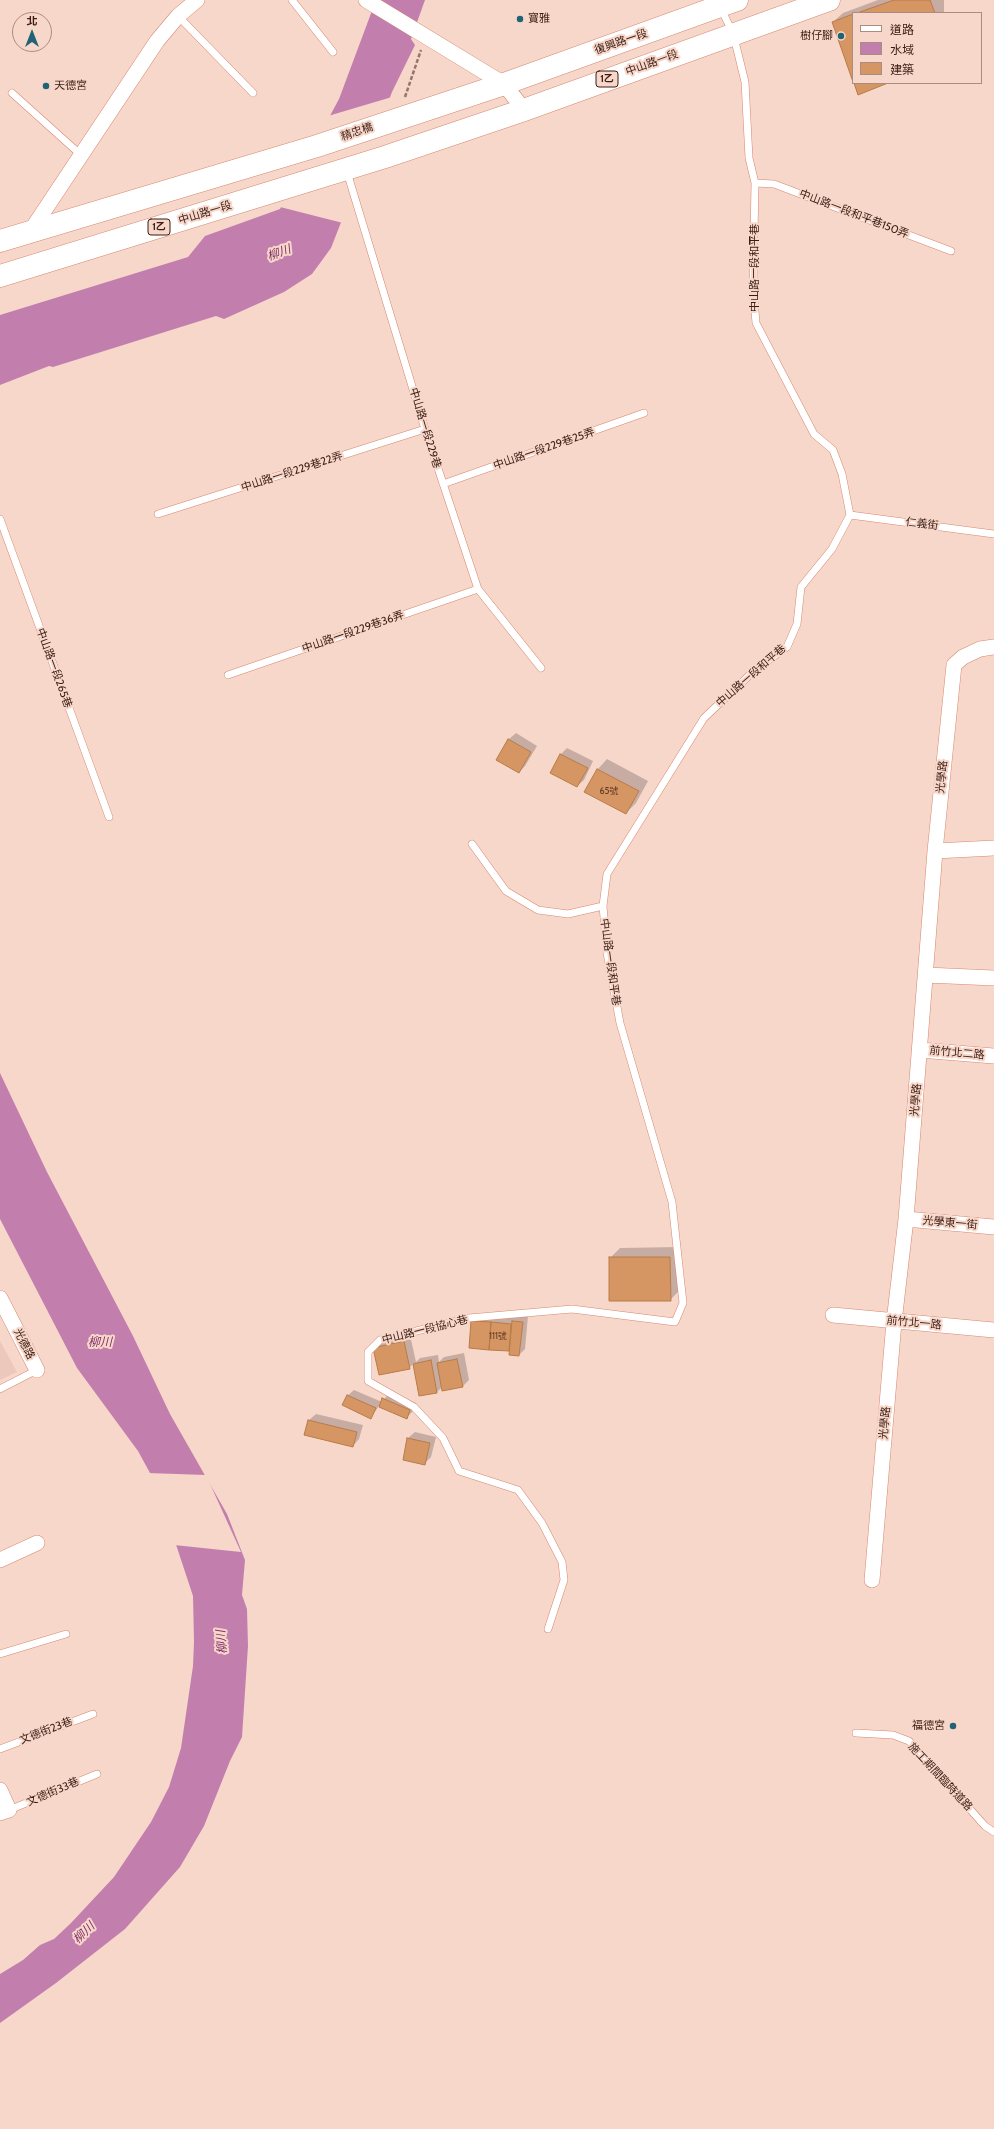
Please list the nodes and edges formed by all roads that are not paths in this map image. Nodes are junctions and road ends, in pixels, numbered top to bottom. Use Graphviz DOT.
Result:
graph roads {
  1 [pos="197,0"];
  2 [pos="292,0"];
  3 [pos="366,0"];
  4 [pos="829,0"];
  5 [pos="729,3"];
  6 [pos="178,16"];
  7 [pos="733,34"];
  8 [pos="333,52"];
  9 [pos="504,84"];
  10 [pos="12,93"];
  11 [pos="253,93"];
  12 [pos="524,110"];
  13 [pos="81,155"];
  14 [pos="346,169"];
  15 [pos="755,183"];
  16 [pos="30,232"];
  17 [pos="0,241"];
  18 [pos="951,252"];
  19 [pos="0,276"];
  20 [pos="644,413"];
  21 [pos="425,429"];
  22 [pos="443,484"];
  23 [pos="158,514"];
  24 [pos="850,515"];
  25 [pos="0,519"];
  26 [pos="994,534"];
  27 [pos="478,589"];
  28 [pos="994,647"];
  29 [pos="541,668"];
  30 [pos="228,674"];
  31 [pos="109,817"];
  32 [pos="472,844"];
  33 [pos="994,848"];
  34 [pos="935,851"];
  35 [pos="603,906"];
  36 [pos="926,975"];
  37 [pos="994,978"];
  38 [pos="920,1050"];
  39 [pos="994,1056"];
  40 [pos="906,1219"];
  41 [pos="994,1227"];
  42 [pos="0,1298"];
  43 [pos="683,1303"];
  44 [pos="833,1315"];
  45 [pos="894,1322"];
  46 [pos="994,1330"];
  47 [pos="37,1370"];
  48 [pos="0,1389"];
  49 [pos="37,1543"];
  50 [pos="0,1560"];
  51 [pos="872,1580"];
  52 [pos="548,1629"];
  53 [pos="66,1634"];
  54 [pos="0,1654"];
  55 [pos="93,1714"];
  56 [pos="856,1733"];
  57 [pos="0,1749"];
  58 [pos="97,1774"];
  59 [pos="0,1790"];
  60 [pos="4,1812"];
  61 [pos="994,1832"];
  1 -- 6 [label="street"];
  2 -- 8 [label="lane"];
  3 -- 9 [label="street"];
  4 -- 7 [label="main road, 中山路一段 / 1乙"];
  5 -- 7 [label="lane, 中山路一段和平巷"];
  5 -- 9 [label="main road, 復興路一段"];
  6 -- 11 [label="lane"];
  6 -- 13 [label="street"];
  7 -- 12 [label="main road, 中山路一段 / 1乙"];
  7 -- 15 [label="lane, 中山路一段和平巷"];
  9 -- 12 [label="street"];
  9 -- 16 [label="main road, 精忠橋"];
  10 -- 13 [label="lane"];
  12 -- 14 [label="main road, 中山路一段 / 1乙"];
  13 -- 16 [label="street"];
  14 -- 19 [label="main road, 中山路一段 / 1乙"];
  14 -- 21 [label="lane, 中山路一段229巷"];
  15 -- 18 [label="lane, 中山路一段和平巷150弄"];
  15 -- 24 [label="lane, 中山路一段和平巷"];
  16 -- 17 [label="main road"];
  20 -- 22 [label="lane, 中山路一段229巷25弄"];
  21 -- 22 [label="lane, 中山路一段229巷"];
  21 -- 23 [label="lane, 中山路一段229巷22弄"];
  22 -- 27 [label="lane, 中山路一段229巷"];
  24 -- 26 [label="lane, 仁義街"];
  24 -- 35 [label="lane, 中山路一段和平巷"];
  25 -- 31 [label="lane, 中山路一段265巷"];
  27 -- 29 [label="lane, 中山路一段229巷"];
  27 -- 30 [label="lane, 中山路一段229巷36弄"];
  28 -- 34 [label="street, 光學路"];
  32 -- 35 [label="lane"];
  33 -- 34 [label="street"];
  34 -- 36 [label="street, 光學路"];
  35 -- 43 [label="lane, 中山路一段和平巷"];
  36 -- 37 [label="street"];
  36 -- 38 [label="street, 光學路"];
  38 -- 39 [label="street, 前竹北二路"];
  38 -- 40 [label="street, 光學路"];
  40 -- 41 [label="street, 光學東一街"];
  40 -- 45 [label="street, 光學路"];
  42 -- 47 [label="street, 光德路"];
  43 -- 52 [label="lane, 中山路一段協心巷"];
  44 -- 45 [label="street, 前竹北一路"];
  45 -- 46 [label="street, 前竹北一路"];
  45 -- 51 [label="street, 光學路"];
  47 -- 48 [label="lane"];
  49 -- 50 [label="street"];
  53 -- 54 [label="lane"];
  55 -- 57 [label="lane, 文德街23巷"];
  56 -- 61 [label="lane, 施工期間臨時道路"];
  58 -- 60 [label="lane, 文德街33巷"];
  59 -- 60 [label="street"];
}
